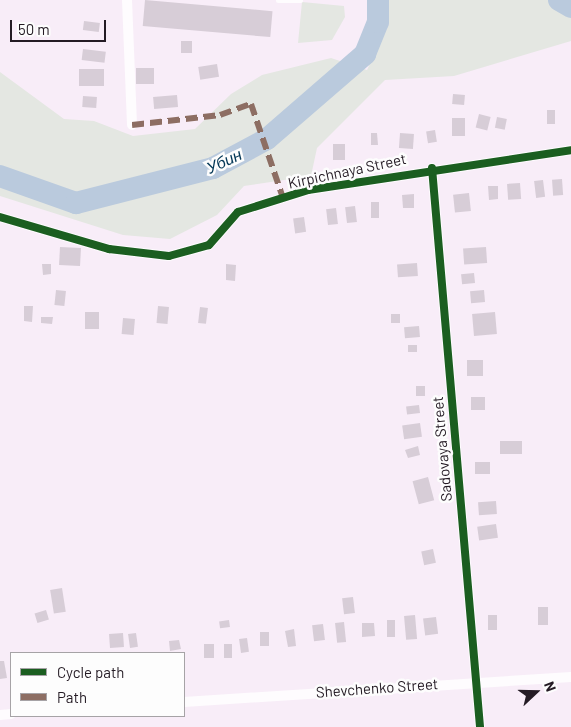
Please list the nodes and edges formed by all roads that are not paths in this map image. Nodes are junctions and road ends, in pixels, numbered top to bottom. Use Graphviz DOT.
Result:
graph roads {
  1 [pos="127,0"];
  2 [pos="278,0"];
  3 [pos="300,0"];
  4 [pos="132,124"];
  5 [pos="571,150"];
  6 [pos="432,168"];
  7 [pos="0,217"];
  8 [pos="571,677"];
  9 [pos="476,680"];
  10 [pos="185,702"];
  11 [pos="480,727"];
  1 -- 4 [label="street"];
  2 -- 3 [label="lane"];
  5 -- 6 [label="street, Kirpichnaya Street"];
  6 -- 7 [label="street, Kirpichnaya Street"];
  6 -- 9 [label="street, Sadovaya Street"];
  8 -- 9 [label="street, Shevchenko Street"];
  9 -- 10 [label="street, Shevchenko Street"];
  9 -- 11 [label="street, Sadovaya Street"];
}
